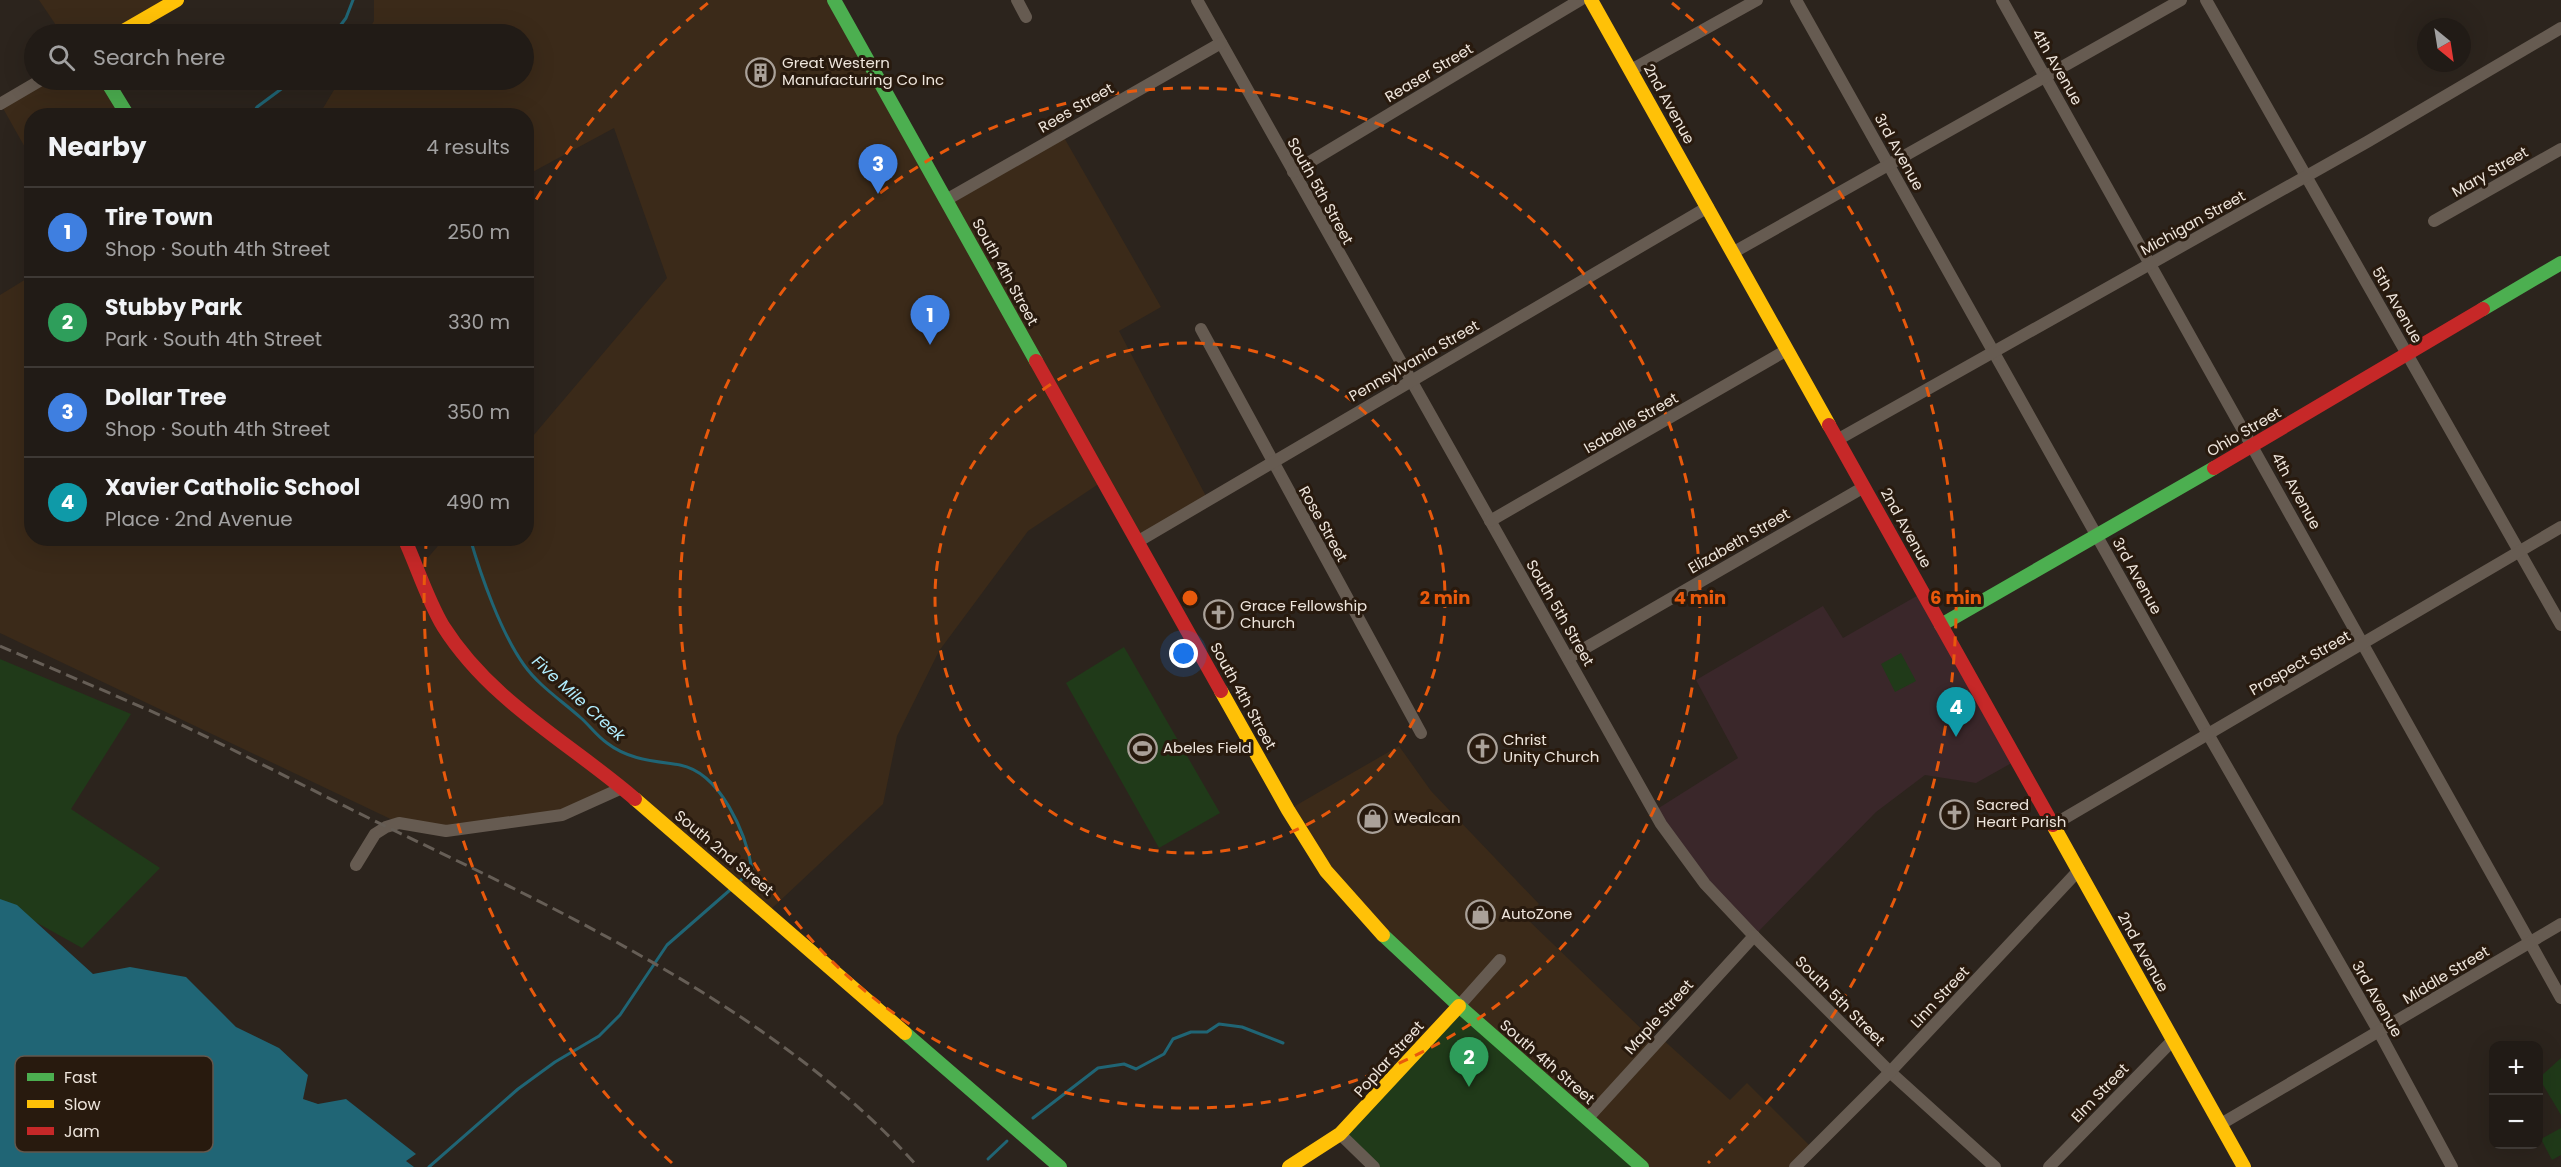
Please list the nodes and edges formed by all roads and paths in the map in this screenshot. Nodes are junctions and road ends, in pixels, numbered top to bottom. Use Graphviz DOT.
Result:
graph roads {
  1 [pos="177,0"];
  2 [pos="834,0"];
  3 [pos="1017,0"];
  4 [pos="1197,0"];
  5 [pos="1580,0"];
  6 [pos="1591,0"];
  7 [pos="1757,0"];
  8 [pos="1796,0"];
  9 [pos="2002,0"];
  10 [pos="2181,0"];
  11 [pos="2206,0"];
  12 [pos="1026,17"];
  13 [pos="135,24"];
  14 [pos="2561,28"];
  15 [pos="1221,43"];
  16 [pos="1631,70"];
  17 [pos="2045,76"];
  18 [pos="24,90"];
  19 [pos="112,90"];
  20 [pos="0,104"];
  21 [pos="123,108"];
  22 [pos="2561,148"];
  23 [pos="1889,164"];
  24 [pos="1293,172"];
  25 [pos="2307,176"];
  26 [pos="946,200"];
  27 [pos="1708,207"];
  28 [pos="2434,221"];
  29 [pos="1734,252"];
  30 [pos="2151,263"];
  31 [pos="2561,263"];
  32 [pos="1201,329"];
  33 [pos="1787,351"];
  34 [pos="1994,351"];
  35 [pos="2409,355"];
  36 [pos="1409,381"];
  37 [pos="1837,440"];
  38 [pos="2253,445"];
  39 [pos="1272,462"];
  40 [pos="1864,487"];
  41 [pos="1490,521"];
  42 [pos="2561,527"];
  43 [pos="2098,536"];
  44 [pos="1137,542"];
  45 [pos="408,546"];
  46 [pos="2519,551"];
  47 [pos="2561,625"];
  48 [pos="1941,626"];
  49 [pos="2361,644"];
  50 [pos="1568,658"];
  51 [pos="1421,733"];
  52 [pos="2208,734"];
  53 [pos="622,788"];
  54 [pos="2053,825"];
  55 [pos="356,865"];
  56 [pos="2079,870"];
  57 [pos="2561,924"];
  58 [pos="1754,936"];
  59 [pos="2530,942"];
  60 [pos="1500,960"];
  61 [pos="2561,998"];
  62 [pos="1460,1006"];
  63 [pos="2379,1032"];
  64 [pos="2173,1040"];
  65 [pos="1890,1072"];
  66 [pos="1587,1119"];
  67 [pos="2221,1124"];
  68 [pos="1340,1134"];
  69 [pos="1060,1167"];
  70 [pos="1289,1167"];
  71 [pos="1374,1167"];
  72 [pos="1642,1167"];
  73 [pos="1795,1167"];
  74 [pos="1995,1167"];
  75 [pos="2049,1167"];
  76 [pos="2244,1167"];
  77 [pos="2452,1167"];
  1 -- 13 [label="main road"];
  2 -- 26 [label="main road, South 4th Street"];
  3 -- 12 [label="street"];
  4 -- 15 [label="street, South 5th Street"];
  5 -- 24 [label="street, Reaser Street"];
  6 -- 16 [label="main road, 2nd Avenue"];
  7 -- 16 [label="street"];
  8 -- 23 [label="street, 3rd Avenue"];
  9 -- 17 [label="street, 4th Avenue"];
  10 -- 17 [label="street"];
  11 -- 25 [label="street, 5th Avenue"];
  14 -- 25 [label="street, Michigan Street"];
  15 -- 24 [label="street, South 5th Street"];
  15 -- 26 [label="street, Rees Street"];
  16 -- 27 [label="main road, 2nd Avenue"];
  17 -- 23 [label="street"];
  17 -- 30 [label="street, 4th Avenue"];
  18 -- 20 [label="street"];
  19 -- 21 [label="main road"];
  22 -- 28 [label="street, Mary Street"];
  23 -- 29 [label="street"];
  23 -- 34 [label="street, 3rd Avenue"];
  24 -- 36 [label="street, South 5th Street"];
  25 -- 30 [label="street, Michigan Street"];
  25 -- 35 [label="street, 5th Avenue"];
  26 -- 44 [label="main road, South 4th Street"];
  27 -- 29 [label="main road, 2nd Avenue"];
  27 -- 36 [label="street, Pennsylvania Street"];
  29 -- 33 [label="main road, 2nd Avenue"];
  30 -- 34 [label="street, Michigan Street"];
  30 -- 38 [label="street, 4th Avenue"];
  31 -- 35 [label="main road, Ohio Street"];
  32 -- 39 [label="street, Rose Street"];
  33 -- 37 [label="main road, 2nd Avenue"];
  33 -- 41 [label="street, Isabelle Street"];
  34 -- 37 [label="street, Michigan Street"];
  34 -- 43 [label="street, 3rd Avenue"];
  35 -- 38 [label="main road, Ohio Street"];
  35 -- 46 [label="street, 5th Avenue"];
  36 -- 39 [label="street, Pennsylvania Street"];
  36 -- 41 [label="street, South 5th Street"];
  37 -- 40 [label="main road, 2nd Avenue"];
  38 -- 43 [label="main road, Ohio Street"];
  38 -- 49 [label="street, 4th Avenue"];
  39 -- 44 [label="street, Pennsylvania Street"];
  39 -- 51 [label="street, Rose Street"];
  40 -- 48 [label="main road, 2nd Avenue"];
  40 -- 50 [label="street, Elizabeth Street"];
  41 -- 50 [label="street, South 5th Street"];
  42 -- 46 [label="street, Prospect Street"];
  43 -- 48 [label="main road, Ohio Street"];
  43 -- 52 [label="street, 3rd Avenue"];
  44 -- 62 [label="main road, South 4th Street"];
  45 -- 53 [label="main road, South 2nd Street"];
  46 -- 47 [label="street, 5th Avenue"];
  46 -- 49 [label="street, Prospect Street"];
  48 -- 54 [label="main road, 2nd Avenue"];
  49 -- 52 [label="street, Prospect Street"];
  49 -- 59 [label="street, 4th Avenue"];
  50 -- 58 [label="street, South 5th Street"];
  52 -- 54 [label="street, Prospect Street"];
  52 -- 63 [label="street, 3rd Avenue"];
  53 -- 55 [label="street"];
  53 -- 69 [label="main road, South 2nd Street"];
  54 -- 56 [label="main road, 2nd Avenue"];
  56 -- 64 [label="main road, 2nd Avenue"];
  56 -- 65 [label="street, Linn Street"];
  57 -- 59 [label="street, Middle Street"];
  58 -- 65 [label="street, South 5th Street"];
  58 -- 66 [label="street, Maple Street"];
  59 -- 61 [label="street, 4th Avenue"];
  59 -- 63 [label="street, Middle Street"];
  60 -- 62 [label="street, Poplar Street"];
  62 -- 66 [label="main road, South 4th Street"];
  62 -- 68 [label="main road, Poplar Street"];
  63 -- 67 [label="street, Middle Street"];
  63 -- 77 [label="street, 3rd Avenue"];
  64 -- 67 [label="main road, 2nd Avenue"];
  64 -- 75 [label="street, Elm Street"];
  65 -- 73 [label="street, Linn Street"];
  65 -- 74 [label="street, South 5th Street"];
  66 -- 72 [label="main road, South 4th Street"];
  67 -- 76 [label="main road, 2nd Avenue"];
  68 -- 70 [label="main road, Poplar Street"];
  68 -- 71 [label="street"];
}
